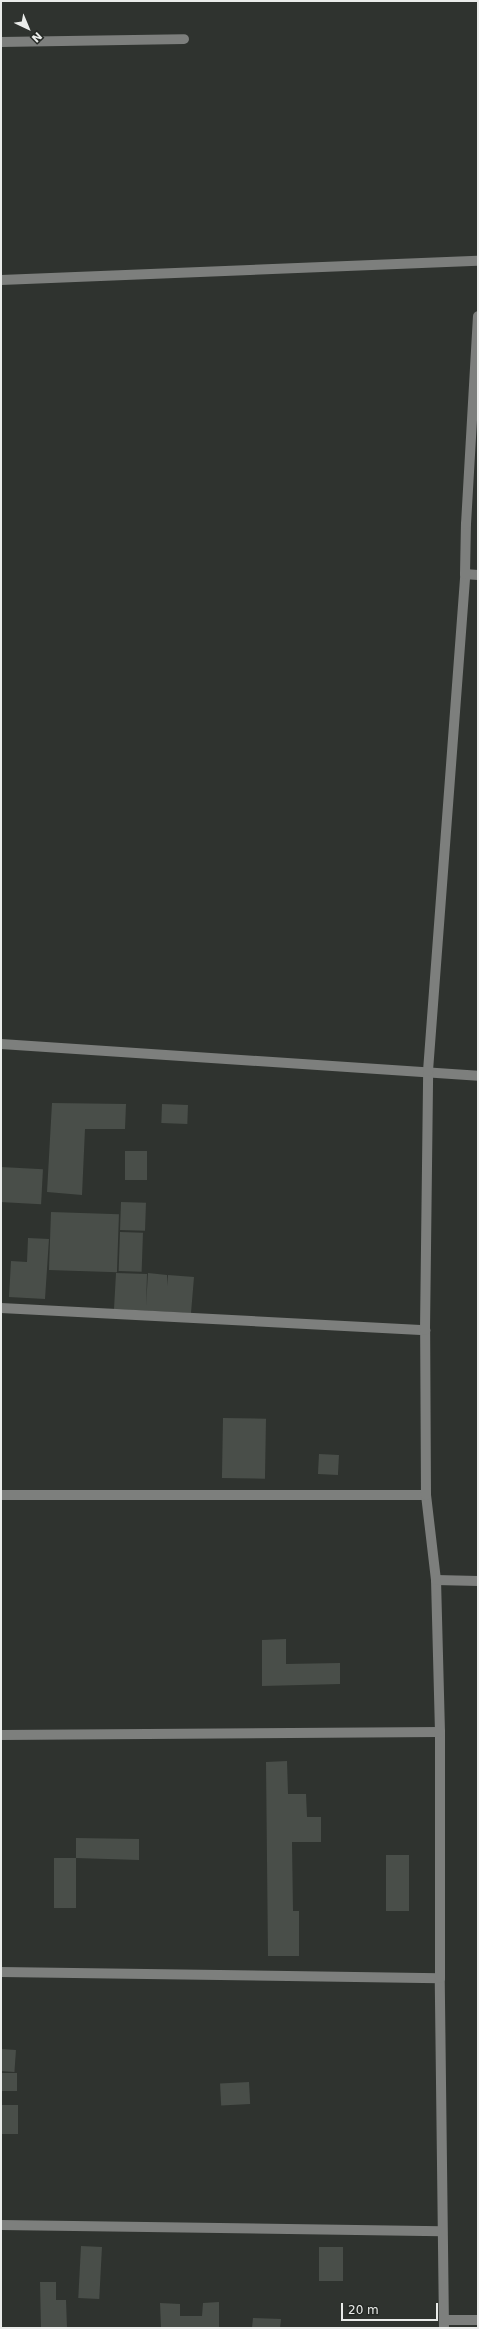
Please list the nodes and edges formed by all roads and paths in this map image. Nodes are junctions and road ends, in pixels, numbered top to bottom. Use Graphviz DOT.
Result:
graph roads {
  1 [pos="184,39"];
  2 [pos="1,42"];
  3 [pos="478,261"];
  4 [pos="1,280"];
  5 [pos="478,316"];
  6 [pos="465,574"];
  7 [pos="478,575"];
  8 [pos="1,1044"];
  9 [pos="428,1072"];
  10 [pos="478,1076"];
  11 [pos="1,1308"];
  12 [pos="425,1330"];
  13 [pos="1,1494"];
  14 [pos="426,1494"];
  15 [pos="436,1580"];
  16 [pos="478,1581"];
  17 [pos="440,1732"];
  18 [pos="1,1735"];
  19 [pos="1,1972"];
  20 [pos="440,1978"];
  21 [pos="1,2225"];
  22 [pos="442,2231"];
  23 [pos="478,2320"];
  24 [pos="444,2324"];
  1 -- 2 [label="street"];
  3 -- 4 [label="street"];
  5 -- 6 [label="street"];
  6 -- 7 [label="street"];
  6 -- 9 [label="street"];
  8 -- 9 [label="street"];
  9 -- 10 [label="street"];
  9 -- 12 [label="street"];
  11 -- 12 [label="street"];
  12 -- 14 [label="street"];
  13 -- 14 [label="street"];
  14 -- 15 [label="street"];
  15 -- 16 [label="street"];
  15 -- 17 [label="street"];
  17 -- 18 [label="street"];
  17 -- 20 [label="street"];
  19 -- 20 [label="street"];
  20 -- 22 [label="street"];
  21 -- 22 [label="street"];
  22 -- 24 [label="street"];
  23 -- 24 [label="street"];
}
